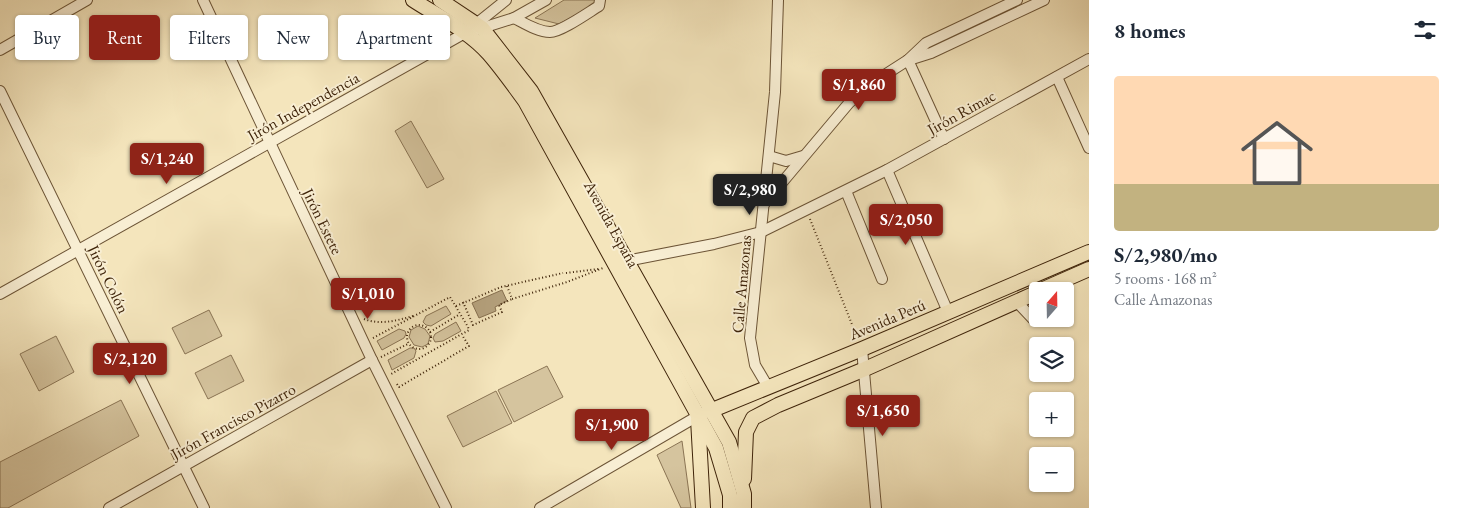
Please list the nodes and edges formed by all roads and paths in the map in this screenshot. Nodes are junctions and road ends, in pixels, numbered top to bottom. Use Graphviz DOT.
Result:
graph roads {
  1 [pos="88,0"];
  2 [pos="203,0"];
  3 [pos="413,0"];
  4 [pos="440,0"];
  5 [pos="546,0"];
  6 [pos="600,0"];
  7 [pos="778,0"];
  8 [pos="1017,0"];
  9 [pos="1044,0"];
  10 [pos="504,1"];
  11 [pos="514,18"];
  12 [pos="479,26"];
  13 [pos="465,33"];
  14 [pos="0,50"];
  15 [pos="1089,59"];
  16 [pos="908,60"];
  17 [pos="1057,77"];
  18 [pos="0,91"];
  19 [pos="944,139"];
  20 [pos="269,142"];
  21 [pos="1089,148"];
  22 [pos="769,156"];
  23 [pos="804,156"];
  24 [pos="887,170"];
  25 [pos="848,196"];
  26 [pos="764,204"];
  27 [pos="807,210"];
  28 [pos="761,232"];
  29 [pos="78,250"];
  30 [pos="1089,252"];
  31 [pos="614,264"];
  32 [pos="1089,269"];
  33 [pos="1049,270"];
  34 [pos="882,279"];
  35 [pos="1052,282"];
  36 [pos="1065,282"];
  37 [pos="507,286"];
  38 [pos="1001,291"];
  39 [pos="0,294"];
  40 [pos="1029,296"];
  41 [pos="512,299"];
  42 [pos="463,302"];
  43 [pos="1012,303"];
  44 [pos="456,306"];
  45 [pos="948,312"];
  46 [pos="418,314"];
  47 [pos="460,314"];
  48 [pos="1029,316"];
  49 [pos="364,319"];
  50 [pos="473,324"];
  51 [pos="468,328"];
  52 [pos="430,332"];
  53 [pos="462,334"];
  54 [pos="373,338"];
  55 [pos="409,343"];
  56 [pos="862,349"];
  57 [pos="375,359"];
  58 [pos="865,368"];
  59 [pos="391,374"];
  60 [pos="398,387"];
  61 [pos="768,387"];
  62 [pos="704,413"];
  63 [pos="183,466"];
  64 [pos="744,501"];
  65 [pos="109,508"];
  66 [pos="204,508"];
  67 [pos="446,508"];
  68 [pos="540,508"];
  69 [pos="703,508"];
  70 [pos="730,508"];
  71 [pos="876,508"];
  1 -- 14 [label="street"];
  2 -- 20 [label="street, Jirón Estete"];
  3 -- 13 [label="main road, Avenida España"];
  4 -- 12 [label="main road, Avenida España"];
  5 -- 11 [label="street, Jirón Independencia"];
  6 -- 11 [label="street"];
  7 -- 22 [label="street, Calle Amazonas"];
  8 -- 16 [label="street"];
  9 -- 16 [label="street"];
  10 -- 12 [label="street"];
  11 -- 12 [label="street, Jirón Independencia"];
  12 -- 13 [label="street, Jirón Independencia"];
  12 -- 31 [label="main road, Avenida España"];
  13 -- 20 [label="street, Jirón Independencia"];
  13 -- 31 [label="main road, Avenida España"];
  15 -- 17 [label="street, Jirón Rimac"];
  16 -- 19 [label="street"];
  16 -- 23 [label="street"];
  17 -- 19 [label="street, Jirón Rimac"];
  17 -- 21 [label="street"];
  18 -- 29 [label="street, Jirón Colón"];
  19 -- 24 [label="street, Jirón Rimac"];
  20 -- 29 [label="street, Jirón Independencia"];
  20 -- 57 [label="street, Jirón Estete"];
  22 -- 23 [label="street"];
  22 -- 26 [label="street, Calle Amazonas"];
  23 -- 26 [label="street"];
  24 -- 25 [label="street, Jirón Rimac"];
  24 -- 45 [label="street"];
  25 -- 27 [label="street, Jirón Rimac"];
  25 -- 34 [label="street"];
  26 -- 28 [label="street, Calle Amazonas"];
  27 -- 28 [label="street, Jirón Rimac"];
  27 -- 56 [label="path"];
  28 -- 31 [label="street, Jirón Rimac"];
  28 -- 61 [label="street, Calle Amazonas"];
  29 -- 39 [label="street, Jirón Independencia"];
  29 -- 63 [label="street, Jirón Colón"];
  30 -- 33 [label="main road, Avenida Perú"];
  31 -- 37 [label="path"];
  31 -- 41 [label="path"];
  31 -- 62 [label="main road, Avenida España"];
  32 -- 36 [label="main road"];
  33 -- 35 [label="street"];
  33 -- 38 [label="main road, Avenida Perú"];
  37 -- 41 [label="path"];
  37 -- 42 [label="path"];
  38 -- 43 [label="street"];
  38 -- 45 [label="main road, Avenida Perú"];
  40 -- 43 [label="main road"];
  41 -- 50 [label="path"];
  42 -- 44 [label="path"];
  42 -- 50 [label="path"];
  43 -- 48 [label="street"];
  43 -- 58 [label="main road"];
  44 -- 46 [label="path"];
  44 -- 47 [label="path"];
  45 -- 56 [label="main road, Avenida Perú"];
  46 -- 49 [label="path"];
  46 -- 54 [label="path"];
  47 -- 51 [label="path"];
  47 -- 52 [label="path"];
  50 -- 51 [label="path"];
  51 -- 53 [label="path"];
  52 -- 55 [label="path"];
  52 -- 55 [label="path"];
  53 -- 59 [label="path"];
  53 -- 60 [label="path"];
  55 -- 57 [label="path"];
  56 -- 58 [label="street"];
  56 -- 61 [label="main road, Avenida Perú"];
  57 -- 63 [label="street, Jirón Francisco Pizarro"];
  57 -- 67 [label="street, Jirón Estete"];
  58 -- 64 [label="main road"];
  58 -- 71 [label="street"];
  61 -- 62 [label="main road, Avenida Perú"];
  62 -- 64 [label="main road, Avenida España"];
  62 -- 68 [label="street"];
  62 -- 69 [label="main road, Avenida España"];
  62 -- 70 [label="main road"];
  63 -- 65 [label="street, Jirón Francisco Pizarro"];
  63 -- 66 [label="street, Jirón Colón"];
}
